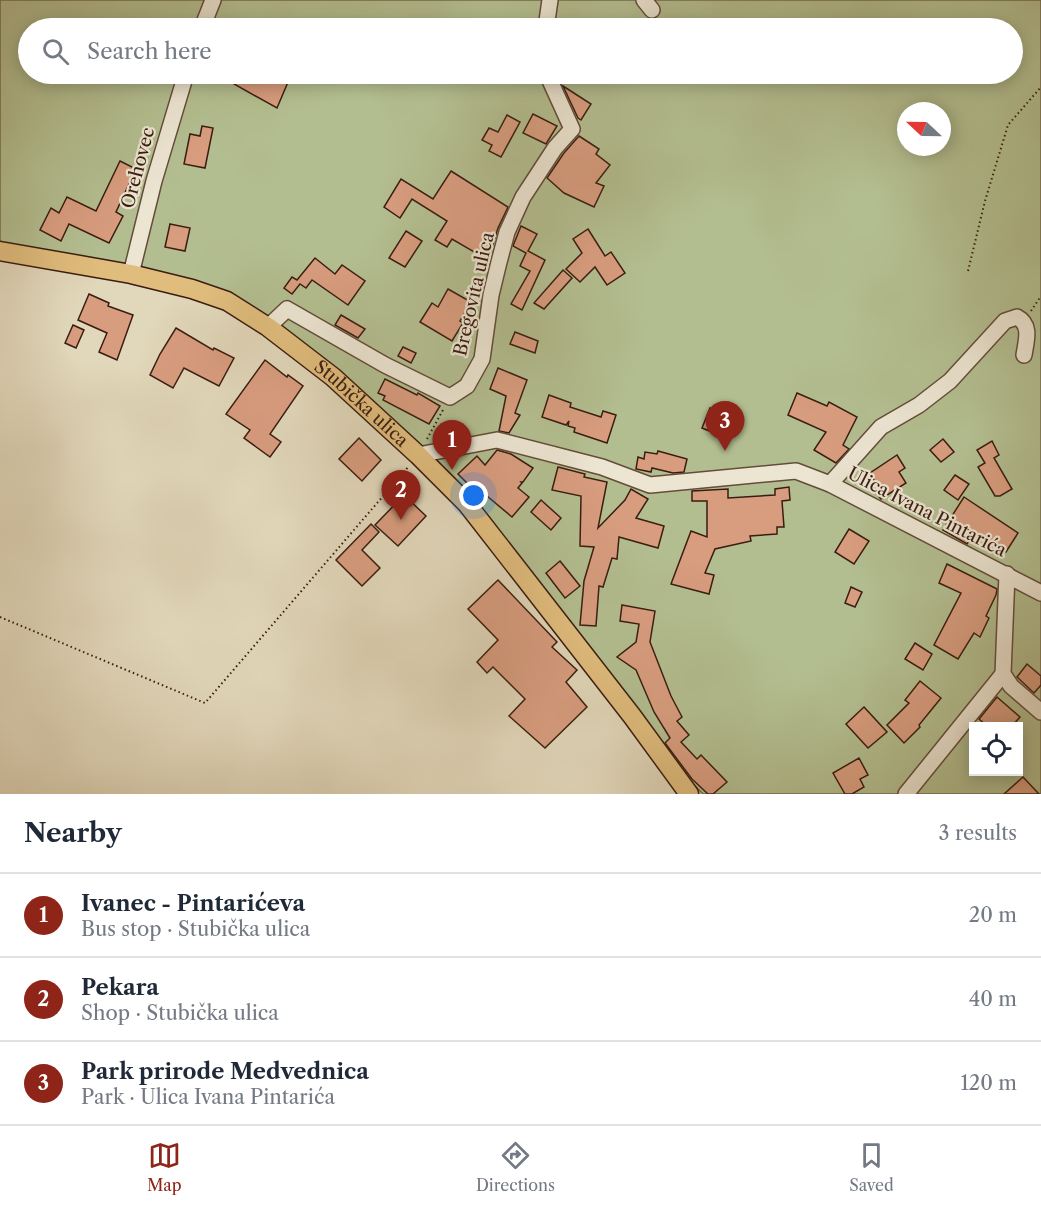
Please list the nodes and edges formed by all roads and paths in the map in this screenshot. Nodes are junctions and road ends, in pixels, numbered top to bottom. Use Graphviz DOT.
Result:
graph roads {
  1 [pos="213,0"];
  2 [pos="550,0"];
  3 [pos="206,18"];
  4 [pos="547,18"];
  5 [pos="183,84"];
  6 [pos="552,84"];
  7 [pos="1041,87"];
  8 [pos="0,251"];
  9 [pos="968,271"];
  10 [pos="131,274"];
  11 [pos="1041,296"];
  12 [pos="1024,321"];
  13 [pos="268,327"];
  14 [pos="1024,356"];
  15 [pos="450,397"];
  16 [pos="418,455"];
  17 [pos="830,484"];
  18 [pos="1007,574"];
  19 [pos="1041,592"];
  20 [pos="0,617"];
  21 [pos="1002,674"];
  22 [pos="1041,712"];
  23 [pos="689,794"];
  24 [pos="906,794"];
  1 -- 3 [label="street"];
  2 -- 4 [label="street"];
  5 -- 10 [label="street, Orehovec"];
  6 -- 15 [label="street, Bregovita ulica"];
  7 -- 9 [label="path"];
  8 -- 10 [label="main road, Stubička ulica"];
  10 -- 13 [label="main road, Stubička ulica"];
  11 -- 12 [label="path"];
  12 -- 14 [label="street"];
  12 -- 17 [label="street, Ulica Ivana Pintarića"];
  13 -- 15 [label="street"];
  13 -- 16 [label="main road, Stubička ulica"];
  15 -- 16 [label="path"];
  16 -- 17 [label="street, Ulica Ivana Pintarića"];
  16 -- 20 [label="path"];
  16 -- 23 [label="main road, Stubička ulica"];
  17 -- 18 [label="street, Ulica Ivana Pintarića"];
  18 -- 19 [label="street, Ulica Ivana Pintarića"];
  18 -- 21 [label="street, Ulica Ivana Pintarića"];
  21 -- 22 [label="street"];
  21 -- 24 [label="street"];
}
